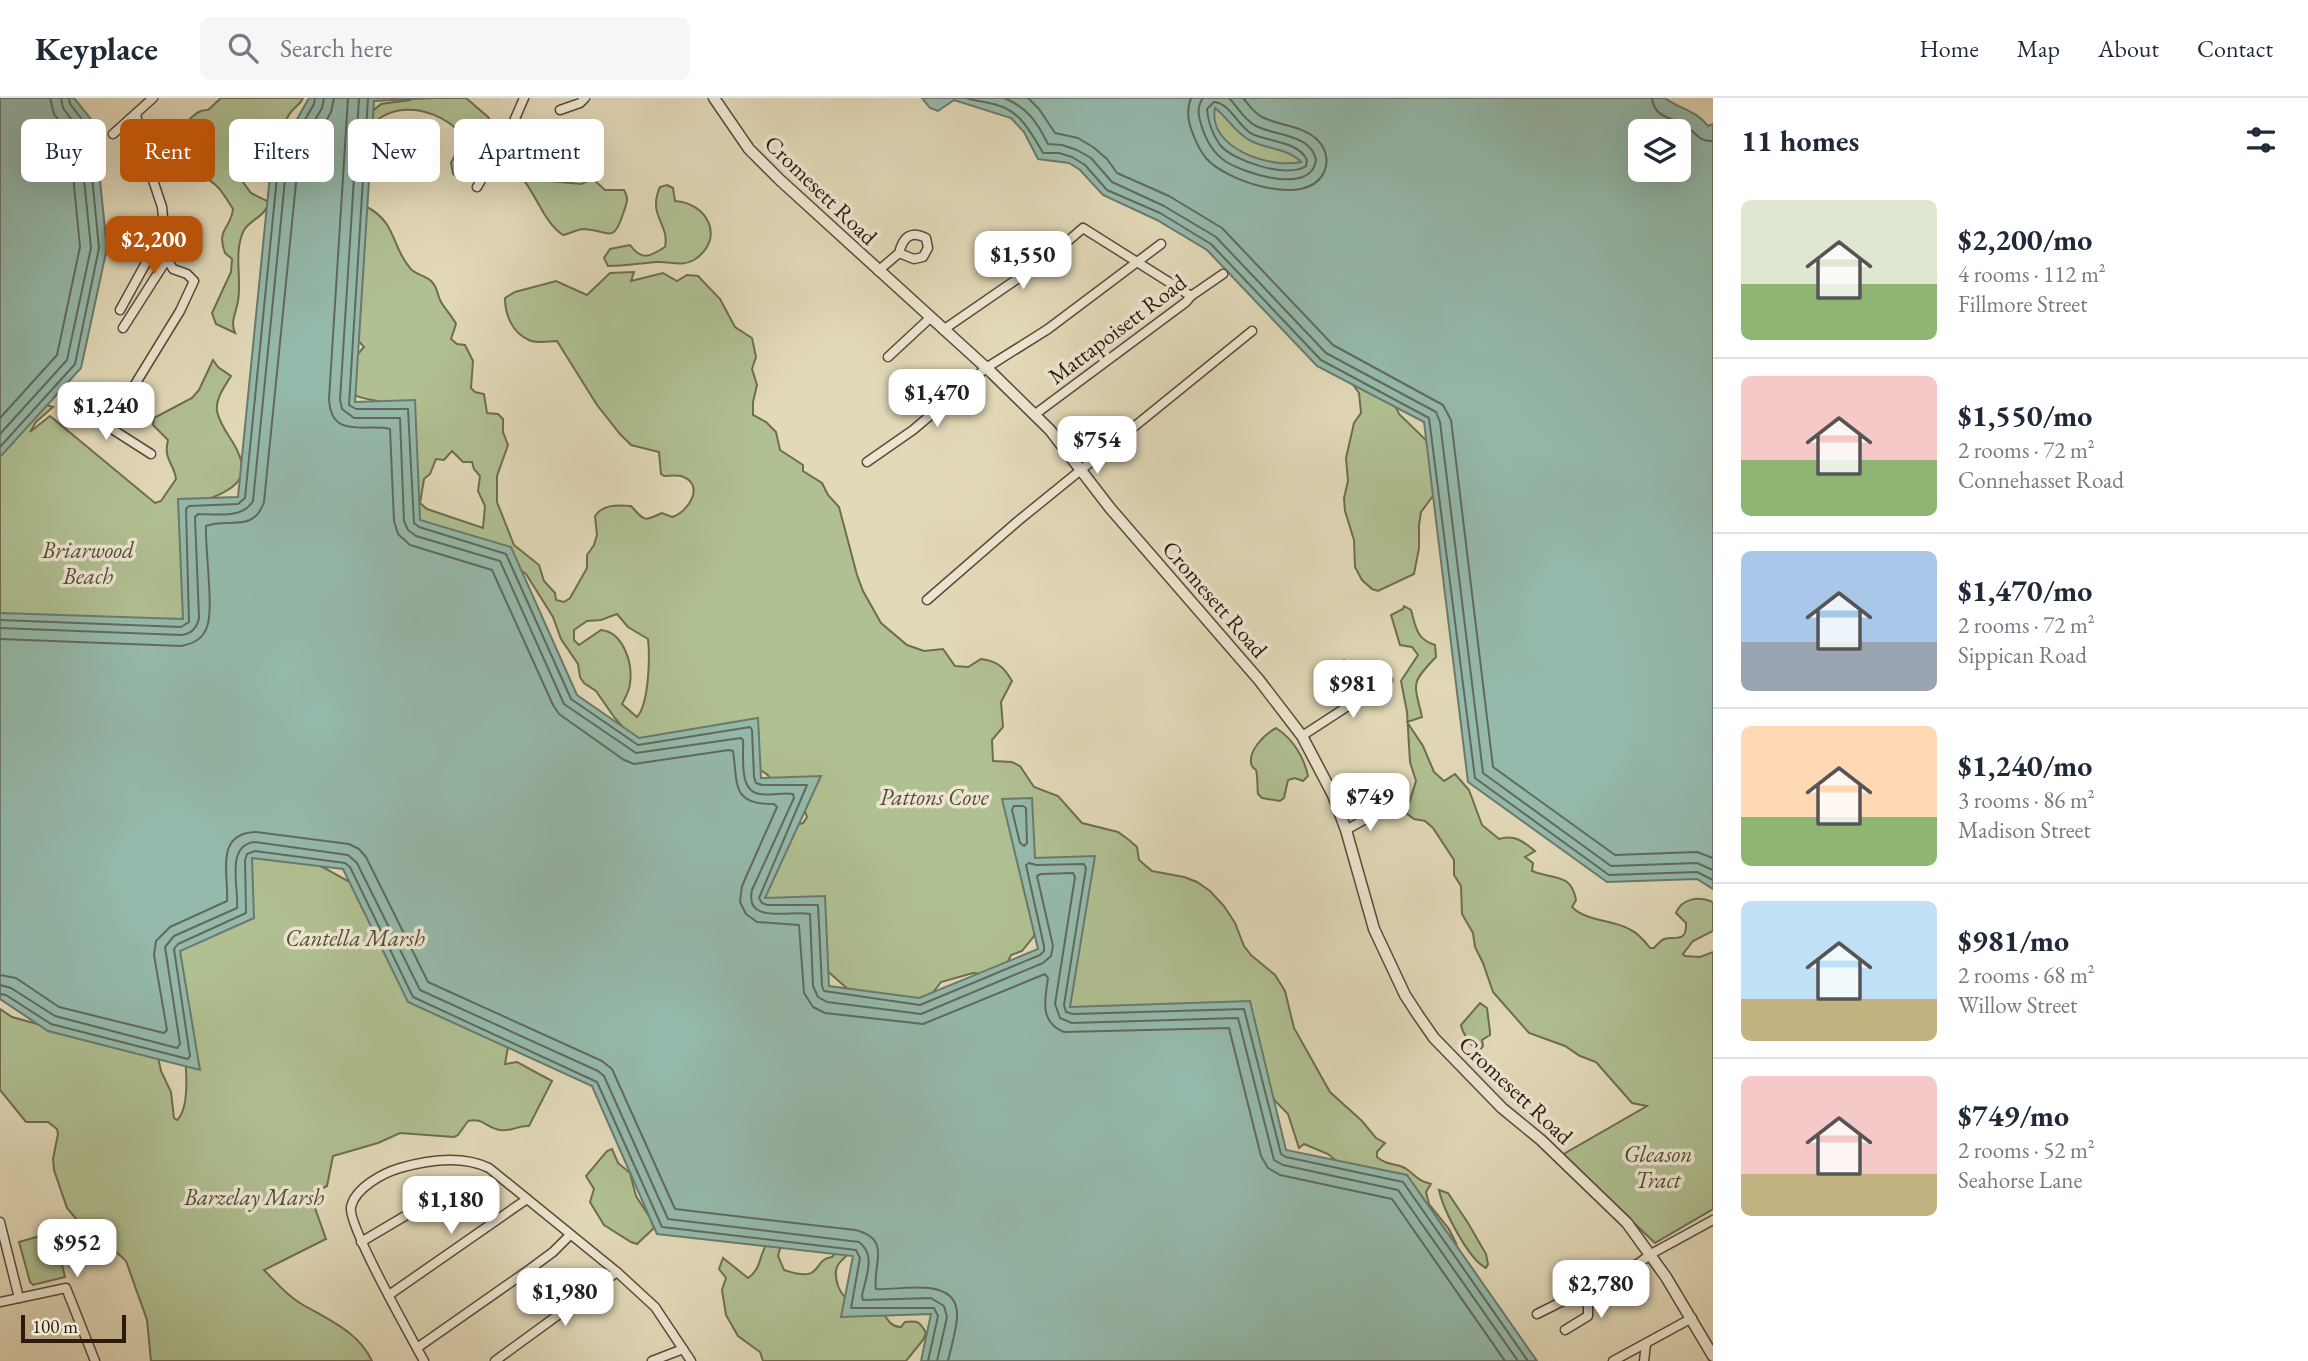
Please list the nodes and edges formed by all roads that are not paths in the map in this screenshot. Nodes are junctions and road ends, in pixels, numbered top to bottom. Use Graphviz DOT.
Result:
graph roads {
  1 [pos="153,98"];
  2 [pos="524,98"];
  3 [pos="585,98"];
  4 [pos="714,98"];
  5 [pos="561,110"];
  6 [pos="136,114"];
  7 [pos="113,134"];
  8 [pos="477,187"];
  9 [pos="164,230"];
  10 [pos="1161,244"];
  11 [pos="899,253"];
  12 [pos="167,259"];
  13 [pos="1138,262"];
  14 [pos="878,271"];
  15 [pos="1223,274"];
  16 [pos="1191,296"];
  17 [pos="120,310"];
  18 [pos="930,318"];
  19 [pos="123,328"];
  20 [pos="943,330"];
  21 [pos="1251,331"];
  22 [pos="888,358"];
  23 [pos="986,368"];
  24 [pos="81,401"];
  25 [pos="1034,415"];
  26 [pos="108,421"];
  27 [pos="151,454"];
  28 [pos="867,463"];
  29 [pos="1081,471"];
  30 [pos="927,600"];
  31 [pos="1344,665"];
  32 [pos="1388,680"];
  33 [pos="1363,695"];
  34 [pos="1302,736"];
  35 [pos="1380,811"];
  36 [pos="1346,831"];
  37 [pos="527,1199"];
  38 [pos="405,1216"];
  39 [pos="1713,1220"];
  40 [pos="0,1222"];
  41 [pos="570,1235"];
  42 [pos="361,1242"];
  43 [pos="1651,1254"];
  44 [pos="617,1272"];
  45 [pos="1581,1291"];
  46 [pos="389,1295"];
  47 [pos="19,1298"];
  48 [pos="0,1302"];
  49 [pos="1537,1314"];
  50 [pos="1692,1318"];
  51 [pos="1565,1331"];
  52 [pos="1646,1344"];
  53 [pos="417,1348"];
  54 [pos="683,1349"];
  55 [pos="1713,1356"];
  56 [pos="95,1361"];
  57 [pos="424,1361"];
  58 [pos="495,1361"];
  59 [pos="652,1361"];
  60 [pos="691,1361"];
  61 [pos="1613,1361"];
  62 [pos="1644,1361"];
  1 -- 6 [label="street"];
  2 -- 8 [label="street"];
  3 -- 5 [label="street"];
  4 -- 14 [label="street, Cromesett Road"];
  6 -- 7 [label="street"];
  6 -- 9 [label="street"];
  9 -- 12 [label="street"];
  9 -- 17 [label="street"];
  10 -- 13 [label="street"];
  11 -- 14 [label="street"];
  12 -- 19 [label="street"];
  12 -- 26 [label="street"];
  13 -- 16 [label="street"];
  13 -- 20 [label="street"];
  13 -- 23 [label="street"];
  14 -- 18 [label="street, Cromesett Road"];
  15 -- 16 [label="street, Mattapoisett Road"];
  16 -- 25 [label="street, Mattapoisett Road"];
  18 -- 20 [label="street, Cromesett Road"];
  18 -- 22 [label="street"];
  20 -- 23 [label="street, Cromesett Road"];
  21 -- 29 [label="street"];
  23 -- 25 [label="street, Cromesett Road"];
  23 -- 28 [label="street"];
  24 -- 26 [label="street"];
  25 -- 29 [label="street, Cromesett Road"];
  26 -- 27 [label="street"];
  29 -- 30 [label="street"];
  29 -- 34 [label="street, Cromesett Road"];
  31 -- 33 [label="street"];
  32 -- 33 [label="street"];
  33 -- 34 [label="street"];
  34 -- 36 [label="street, Cromesett Road"];
  35 -- 36 [label="street"];
  36 -- 43 [label="street, Cromesett Road"];
  37 -- 41 [label="street"];
  37 -- 42 [label="street"];
  37 -- 46 [label="street"];
  38 -- 42 [label="street"];
  39 -- 43 [label="street"];
  40 -- 47 [label="street"];
  41 -- 44 [label="street"];
  41 -- 53 [label="street"];
  42 -- 46 [label="street"];
  43 -- 45 [label="street"];
  43 -- 50 [label="street, Cromesett Road"];
  44 -- 54 [label="street"];
  44 -- 58 [label="street"];
  45 -- 49 [label="street"];
  45 -- 51 [label="street"];
  46 -- 53 [label="street"];
  47 -- 48 [label="street"];
  47 -- 56 [label="street"];
  50 -- 52 [label="street"];
  50 -- 55 [label="street, Cromesett Road"];
  52 -- 61 [label="street"];
  52 -- 62 [label="street"];
  53 -- 57 [label="street"];
  54 -- 59 [label="street"];
  54 -- 60 [label="street"];
}
